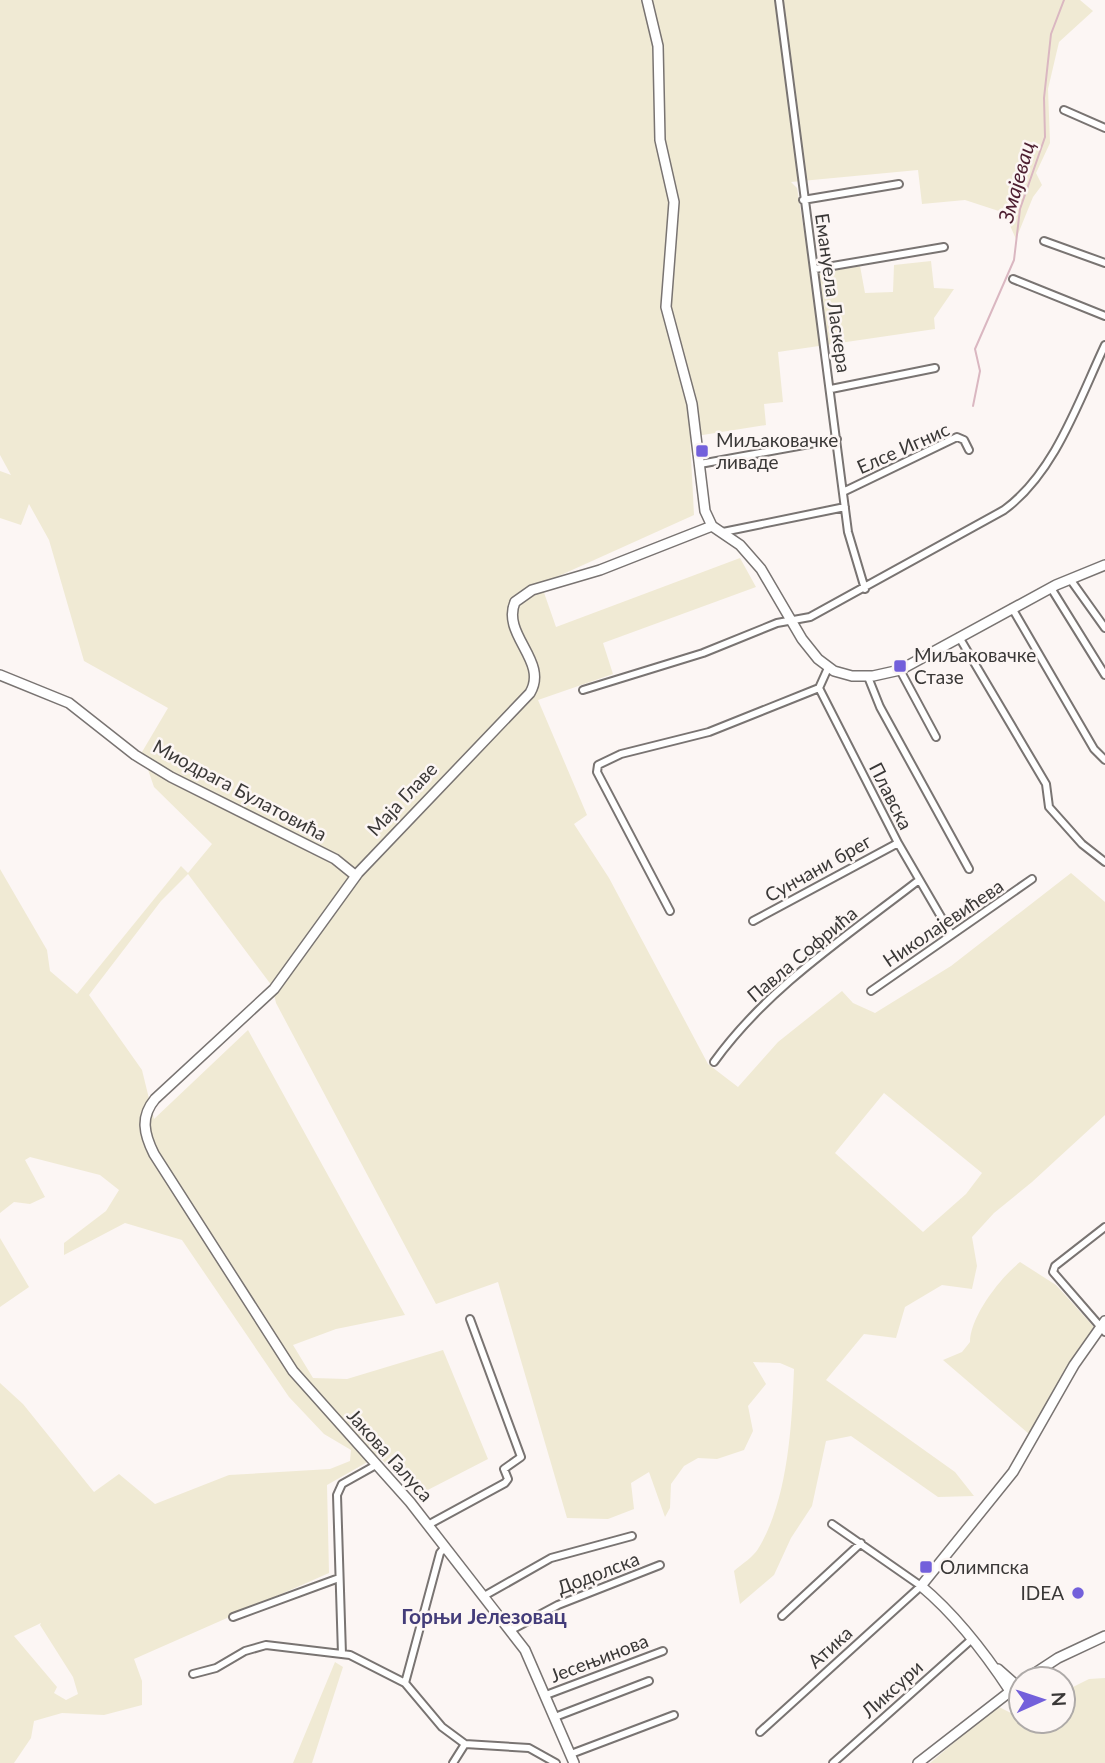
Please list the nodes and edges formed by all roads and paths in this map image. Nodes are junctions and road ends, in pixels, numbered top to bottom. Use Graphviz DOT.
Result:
graph roads {
  1 [pos="647,0"];
  2 [pos="779,0"];
  3 [pos="1064,110"];
  4 [pos="1105,128"];
  5 [pos="900,184"];
  6 [pos="803,200"];
  7 [pos="1044,241"];
  8 [pos="944,247"];
  9 [pos="1105,262"];
  10 [pos="816,269"];
  11 [pos="1013,279"];
  12 [pos="1105,316"];
  13 [pos="1105,345"];
  14 [pos="935,368"];
  15 [pos="831,389"];
  16 [pos="837,439"];
  17 [pos="970,450"];
  18 [pos="700,464"];
  19 [pos="843,492"];
  20 [pos="845,507"];
  21 [pos="712,526"];
  22 [pos="723,532"];
  23 [pos="1105,565"];
  24 [pos="1070,579"];
  25 [pos="1051,588"];
  26 [pos="864,589"];
  27 [pos="1012,608"];
  28 [pos="791,621"];
  29 [pos="1105,628"];
  30 [pos="960,637"];
  31 [pos="828,668"];
  32 [pos="900,670"];
  33 [pos="0,675"];
  34 [pos="1105,675"];
  35 [pos="868,677"];
  36 [pos="819,688"];
  37 [pos="583,690"];
  38 [pos="936,737"];
  39 [pos="1105,760"];
  40 [pos="898,843"];
  41 [pos="1105,862"];
  42 [pos="969,869"];
  43 [pos="356,876"];
  44 [pos="1032,879"];
  45 [pos="919,880"];
  46 [pos="670,911"];
  47 [pos="753,921"];
  48 [pos="951,934"];
  49 [pos="870,992"];
  50 [pos="714,1062"];
  51 [pos="167,1176"];
  52 [pos="1105,1227"];
  53 [pos="470,1319"];
  54 [pos="1103,1327"];
  55 [pos="376,1465"];
  56 [pos="832,1524"];
  57 [pos="428,1525"];
  58 [pos="632,1536"];
  59 [pos="861,1543"];
  60 [pos="445,1547"];
  61 [pos="660,1565"];
  62 [pos="339,1578"];
  63 [pos="921,1586"];
  64 [pos="484,1596"];
  65 [pos="782,1616"];
  66 [pos="233,1617"];
  67 [pos="511,1630"];
  68 [pos="1105,1636"];
  69 [pos="972,1639"];
  70 [pos="663,1651"];
  71 [pos="342,1654"];
  72 [pos="1048,1665"];
  73 [pos="193,1674"];
  74 [pos="1007,1678"];
  75 [pos="649,1681"];
  76 [pos="405,1683"];
  77 [pos="1007,1694"];
  78 [pos="546,1695"];
  79 [pos="674,1715"];
  80 [pos="555,1717"];
  81 [pos="760,1732"];
  82 [pos="466,1744"];
  83 [pos="572,1758"];
  84 [pos="453,1763"];
  85 [pos="556,1763"];
  86 [pos="833,1763"];
  87 [pos="918,1763"];
  1 -- 18 [label="street"];
  2 -- 6 [label="street, Емануела Ласкера"];
  3 -- 4 [label="street"];
  5 -- 6 [label="street"];
  6 -- 10 [label="street, Емануела Ласкера"];
  7 -- 9 [label="street"];
  8 -- 10 [label="street"];
  10 -- 15 [label="street, Емануела Ласкера"];
  11 -- 12 [label="street"];
  13 -- 26 [label="street"];
  14 -- 15 [label="street"];
  15 -- 16 [label="street, Емануела Ласкера"];
  16 -- 18 [label="street"];
  16 -- 19 [label="street, Емануела Ласкера"];
  17 -- 19 [label="street, Елсе Игнис"];
  18 -- 21 [label="street"];
  19 -- 20 [label="street, Емануела Ласкера"];
  20 -- 22 [label="street"];
  20 -- 26 [label="street, Емануела Ласкера"];
  21 -- 22 [label="street"];
  21 -- 43 [label="street, Маја Главе"];
  22 -- 28 [label="street"];
  23 -- 24 [label="street"];
  24 -- 25 [label="street"];
  24 -- 29 [label="street"];
  25 -- 27 [label="street"];
  25 -- 34 [label="street"];
  26 -- 28 [label="street"];
  27 -- 30 [label="street"];
  27 -- 39 [label="street"];
  28 -- 31 [label="street"];
  28 -- 37 [label="street"];
  30 -- 32 [label="street"];
  30 -- 41 [label="street"];
  31 -- 35 [label="street"];
  31 -- 36 [label="street"];
  32 -- 35 [label="street"];
  32 -- 38 [label="street"];
  33 -- 43 [label="street, Миодрага Булатовића"];
  35 -- 42 [label="street"];
  36 -- 40 [label="street, Плавска"];
  36 -- 46 [label="street"];
  40 -- 45 [label="street, Плавска"];
  40 -- 47 [label="street, Сунчани брег"];
  43 -- 51 [label="street, Маја Главе"];
  44 -- 48 [label="street, Николајевићева"];
  45 -- 48 [label="street, Плавска"];
  45 -- 50 [label="street, Павла Софрића"];
  48 -- 49 [label="street, Николајевићева"];
  51 -- 55 [label="street, Јакова Галуса"];
  52 -- 54 [label="street"];
  53 -- 57 [label="street"];
  54 -- 63 [label="street"];
  55 -- 57 [label="street, Јакова Галуса"];
  55 -- 62 [label="street"];
  56 -- 59 [label="street"];
  57 -- 60 [label="street, Јакова Галуса"];
  58 -- 64 [label="street"];
  59 -- 63 [label="street"];
  59 -- 65 [label="street"];
  60 -- 64 [label="street, Јакова Галуса"];
  60 -- 76 [label="street"];
  61 -- 67 [label="street, Додолска"];
  62 -- 66 [label="street"];
  62 -- 71 [label="street"];
  63 -- 69 [label="street"];
  63 -- 81 [label="street, Атика"];
  64 -- 67 [label="street, Јакова Галуса"];
  67 -- 78 [label="street, Јакова Галуса"];
  68 -- 72 [label="street"];
  69 -- 74 [label="street"];
  69 -- 86 [label="street, Ликсури"];
  70 -- 78 [label="street, Јесењинова"];
  71 -- 73 [label="street"];
  71 -- 76 [label="street"];
  75 -- 80 [label="street"];
  76 -- 82 [label="street"];
  77 -- 87 [label="street"];
  78 -- 80 [label="street, Јакова Галуса"];
  79 -- 83 [label="street"];
  80 -- 83 [label="street, Јакова Галуса"];
  82 -- 84 [label="street"];
  82 -- 85 [label="street"];
}
